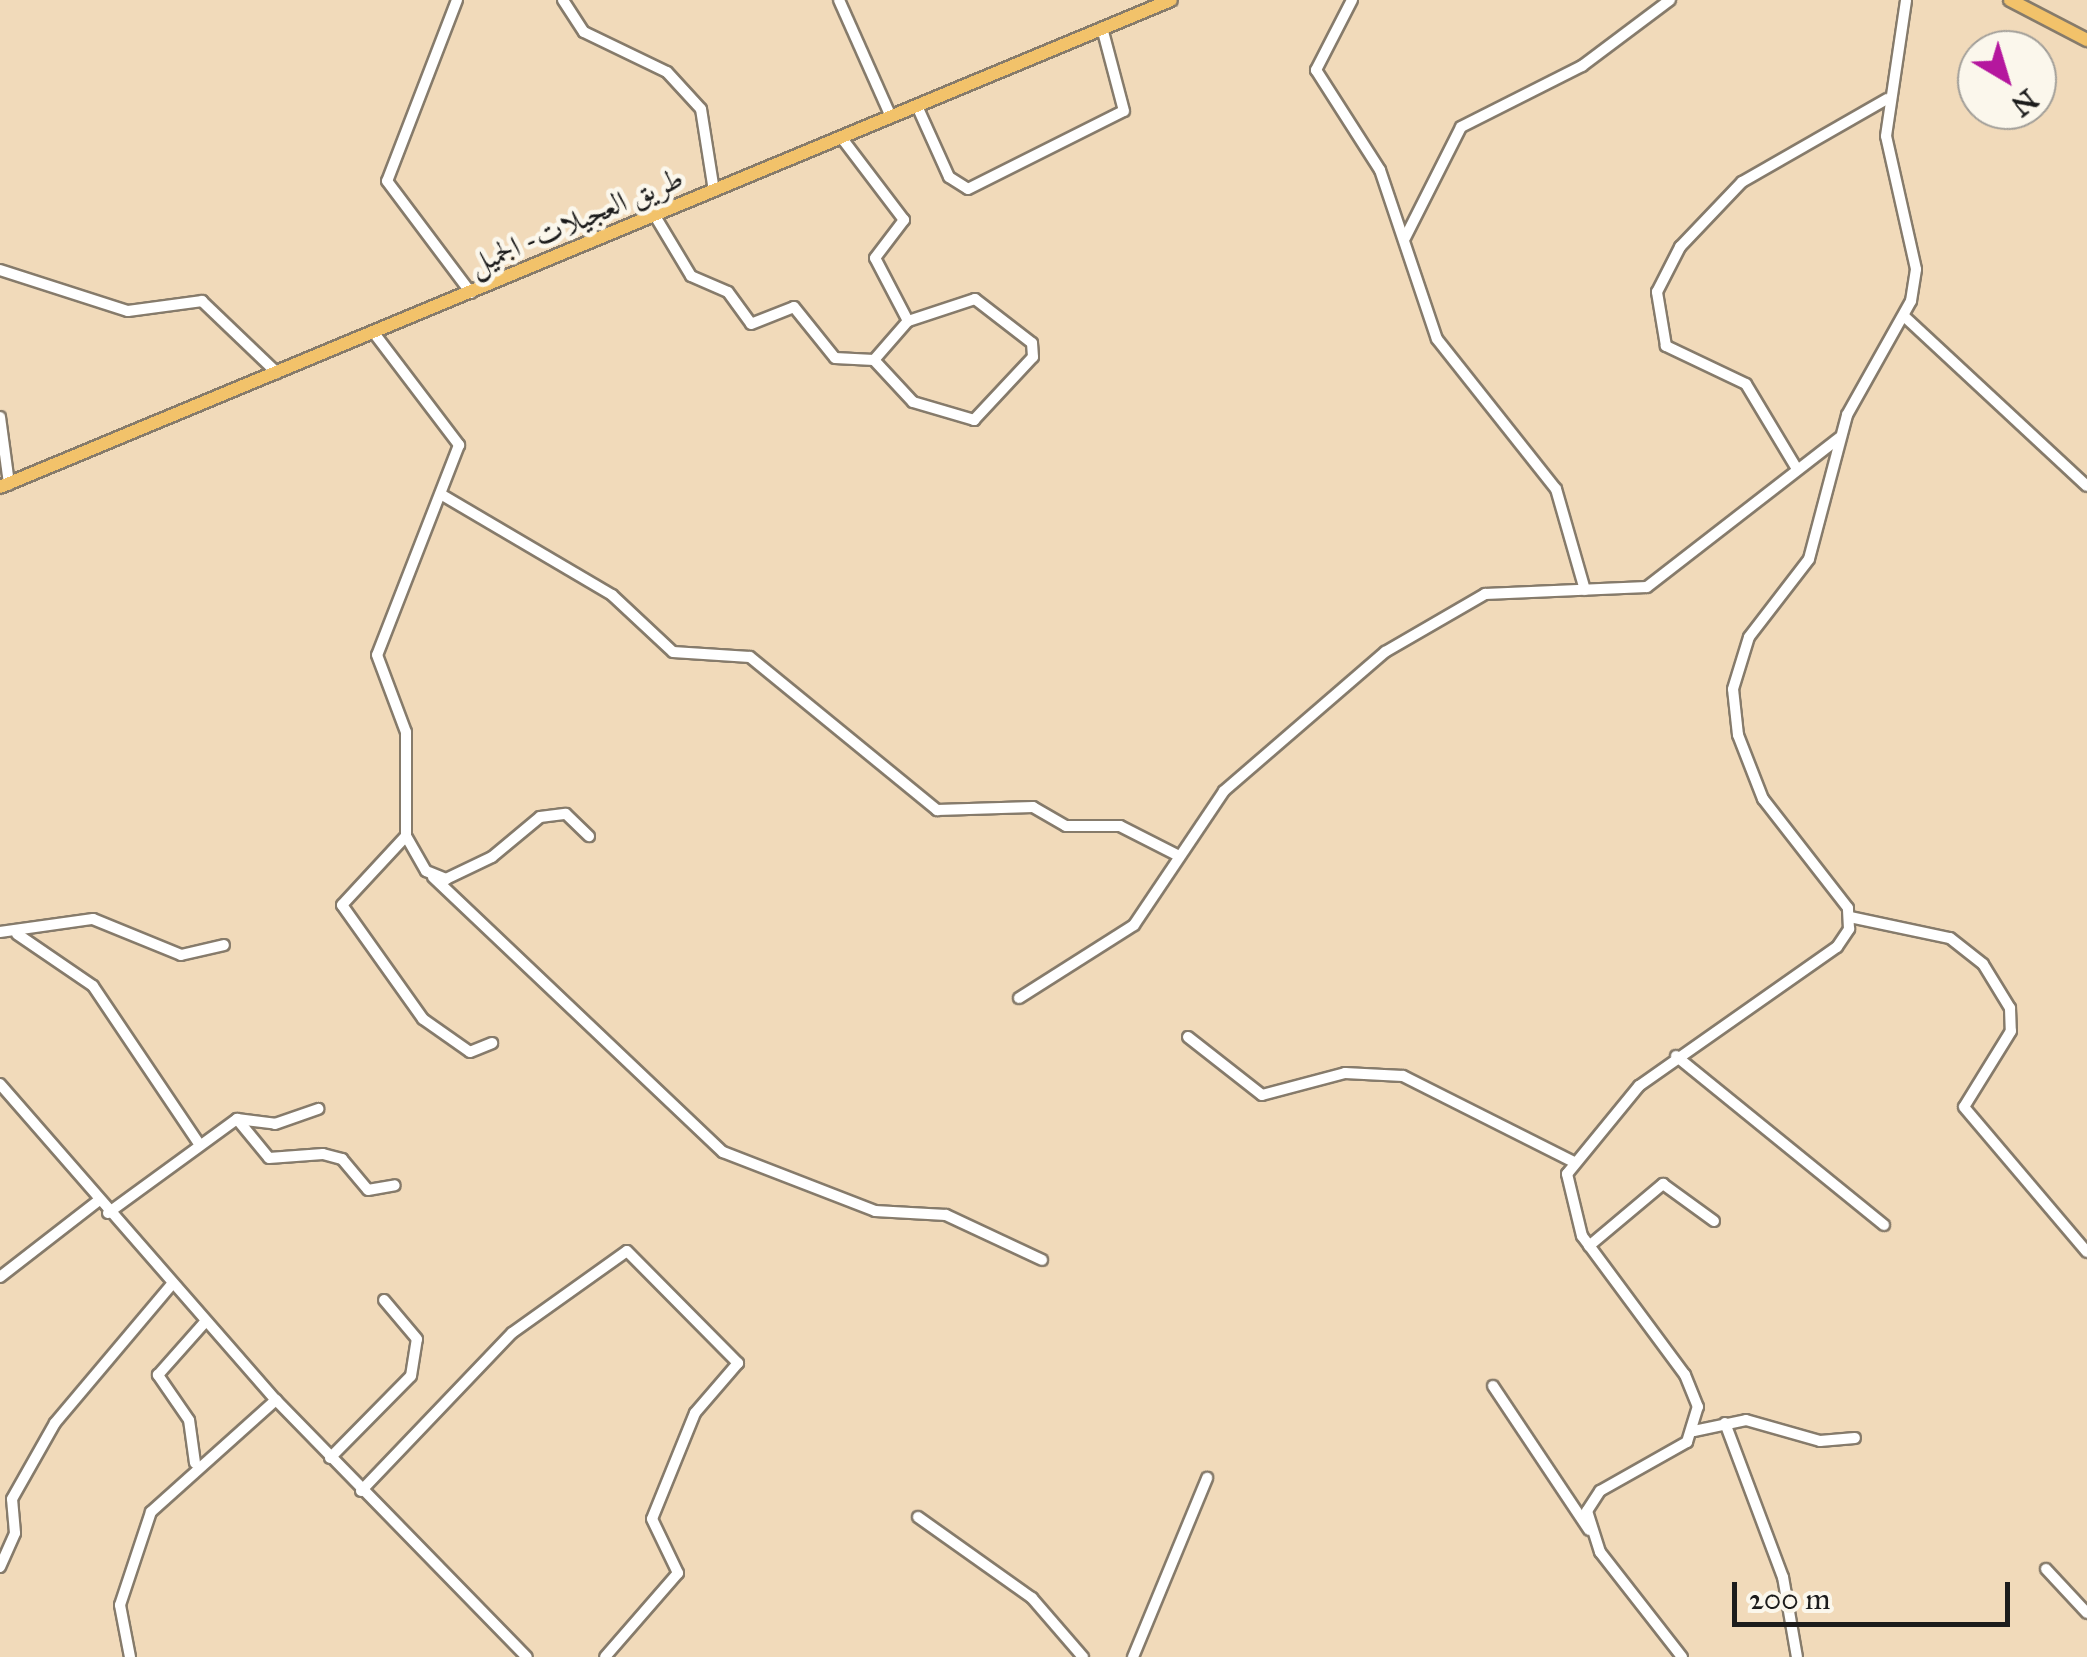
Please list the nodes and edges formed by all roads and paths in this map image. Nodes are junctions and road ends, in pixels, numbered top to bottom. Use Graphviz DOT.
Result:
graph roads {
  1 [pos="457,0"];
  2 [pos="563,0"];
  3 [pos="839,0"];
  4 [pos="1171,0"];
  5 [pos="1352,0"];
  6 [pos="1670,0"];
  7 [pos="1906,0"];
  8 [pos="2010,0"];
  9 [pos="1102,28"];
  10 [pos="2087,40"];
  11 [pos="1887,99"];
  12 [pos="917,106"];
  13 [pos="890,117"];
  14 [pos="842,138"];
  15 [pos="714,191"];
  16 [pos="655,216"];
  17 [pos="1406,238"];
  18 [pos="0,270"];
  19 [pos="471,293"];
  20 [pos="1905,318"];
  21 [pos="908,321"];
  22 [pos="374,333"];
  23 [pos="874,360"];
  24 [pos="277,373"];
  25 [pos="0,417"];
  26 [pos="1840,437"];
  27 [pos="1797,469"];
  28 [pos="4,486"];
  29 [pos="2087,486"];
  30 [pos="444,496"];
  31 [pos="1584,590"];
  32 [pos="406,836"];
  33 [pos="589,836"];
  34 [pos="1177,855"];
  35 [pos="433,878"];
  36 [pos="1850,916"];
  37 [pos="0,932"];
  38 [pos="17,934"];
  39 [pos="224,945"];
  40 [pos="1019,998"];
  41 [pos="1188,1037"];
  42 [pos="492,1043"];
  43 [pos="1676,1056"];
  44 [pos="0,1084"];
  45 [pos="318,1109"];
  46 [pos="237,1119"];
  47 [pos="198,1142"];
  48 [pos="1572,1162"];
  49 [pos="395,1185"];
  50 [pos="98,1201"];
  51 [pos="108,1213"];
  52 [pos="1714,1221"];
  53 [pos="1884,1226"];
  54 [pos="1589,1246"];
  55 [pos="2087,1252"];
  56 [pos="1042,1260"];
  57 [pos="0,1276"];
  58 [pos="172,1284"];
  59 [pos="384,1300"];
  60 [pos="205,1322"];
  61 [pos="1492,1386"];
  62 [pos="276,1400"];
  63 [pos="1725,1423"];
  64 [pos="1694,1431"];
  65 [pos="1855,1438"];
  66 [pos="330,1458"];
  67 [pos="195,1463"];
  68 [pos="1207,1478"];
  69 [pos="361,1491"];
  70 [pos="918,1517"];
  71 [pos="1589,1531"];
  72 [pos="0,1566"];
  73 [pos="2046,1569"];
  74 [pos="2087,1613"];
  75 [pos="1675,1655"];
  76 [pos="130,1657"];
  77 [pos="527,1657"];
  78 [pos="605,1657"];
  79 [pos="1083,1657"];
  80 [pos="1133,1657"];
  81 [pos="1797,1657"];
  1 -- 19 [label="street"];
  2 -- 15 [label="street"];
  3 -- 13 [label="street"];
  4 -- 9 [label="main road, طريق العجيلات- الجميل"];
  5 -- 17 [label="street"];
  6 -- 17 [label="street"];
  7 -- 11 [label="street"];
  8 -- 10 [label="main road"];
  9 -- 12 [label="main road, طريق العجيلات- الجميل"];
  9 -- 12 [label="street"];
  11 -- 20 [label="street"];
  11 -- 27 [label="street"];
  12 -- 13 [label="main road, طريق العجيلات- الجميل"];
  13 -- 14 [label="main road, طريق العجيلات- الجميل"];
  14 -- 15 [label="main road, طريق العجيلات- الجميل"];
  14 -- 21 [label="street"];
  15 -- 16 [label="main road, طريق العجيلات- الجميل"];
  16 -- 19 [label="main road, طريق العجيلات- الجميل"];
  16 -- 23 [label="street"];
  17 -- 31 [label="street"];
  18 -- 24 [label="street"];
  19 -- 22 [label="main road, طريق العجيلات- الجميل"];
  20 -- 26 [label="street"];
  20 -- 29 [label="street"];
  21 -- 23 [label="street"];
  21 -- 23 [label="street"];
  22 -- 24 [label="main road, طريق العجيلات- الجميل"];
  22 -- 30 [label="street"];
  24 -- 28 [label="main road, طريق العجيلات- الجميل"];
  25 -- 28 [label="street"];
  26 -- 27 [label="street"];
  26 -- 36 [label="street"];
  27 -- 31 [label="street"];
  30 -- 32 [label="street"];
  30 -- 34 [label="street"];
  31 -- 34 [label="street"];
  32 -- 35 [label="street"];
  32 -- 42 [label="street"];
  33 -- 35 [label="street"];
  34 -- 40 [label="street"];
  35 -- 56 [label="street"];
  36 -- 43 [label="street"];
  36 -- 55 [label="street"];
  37 -- 38 [label="street"];
  38 -- 39 [label="street"];
  38 -- 47 [label="street"];
  41 -- 48 [label="street"];
  43 -- 48 [label="street"];
  43 -- 53 [label="street"];
  44 -- 50 [label="street"];
  45 -- 46 [label="street"];
  46 -- 47 [label="street"];
  46 -- 49 [label="street"];
  47 -- 51 [label="street"];
  48 -- 54 [label="street"];
  50 -- 51 [label="street"];
  50 -- 57 [label="street"];
  51 -- 58 [label="street"];
  52 -- 54 [label="street"];
  54 -- 64 [label="street"];
  58 -- 60 [label="street"];
  58 -- 72 [label="street"];
  59 -- 66 [label="street"];
  60 -- 62 [label="street"];
  60 -- 67 [label="street"];
  61 -- 71 [label="street"];
  62 -- 66 [label="street"];
  62 -- 67 [label="street"];
  63 -- 64 [label="street"];
  63 -- 65 [label="street"];
  63 -- 81 [label="street"];
  64 -- 71 [label="street"];
  66 -- 69 [label="street"];
  67 -- 76 [label="street"];
  68 -- 80 [label="street"];
  69 -- 77 [label="street"];
  69 -- 78 [label="street"];
  70 -- 79 [label="street"];
  71 -- 75 [label="street"];
  73 -- 74 [label="street"];
}
